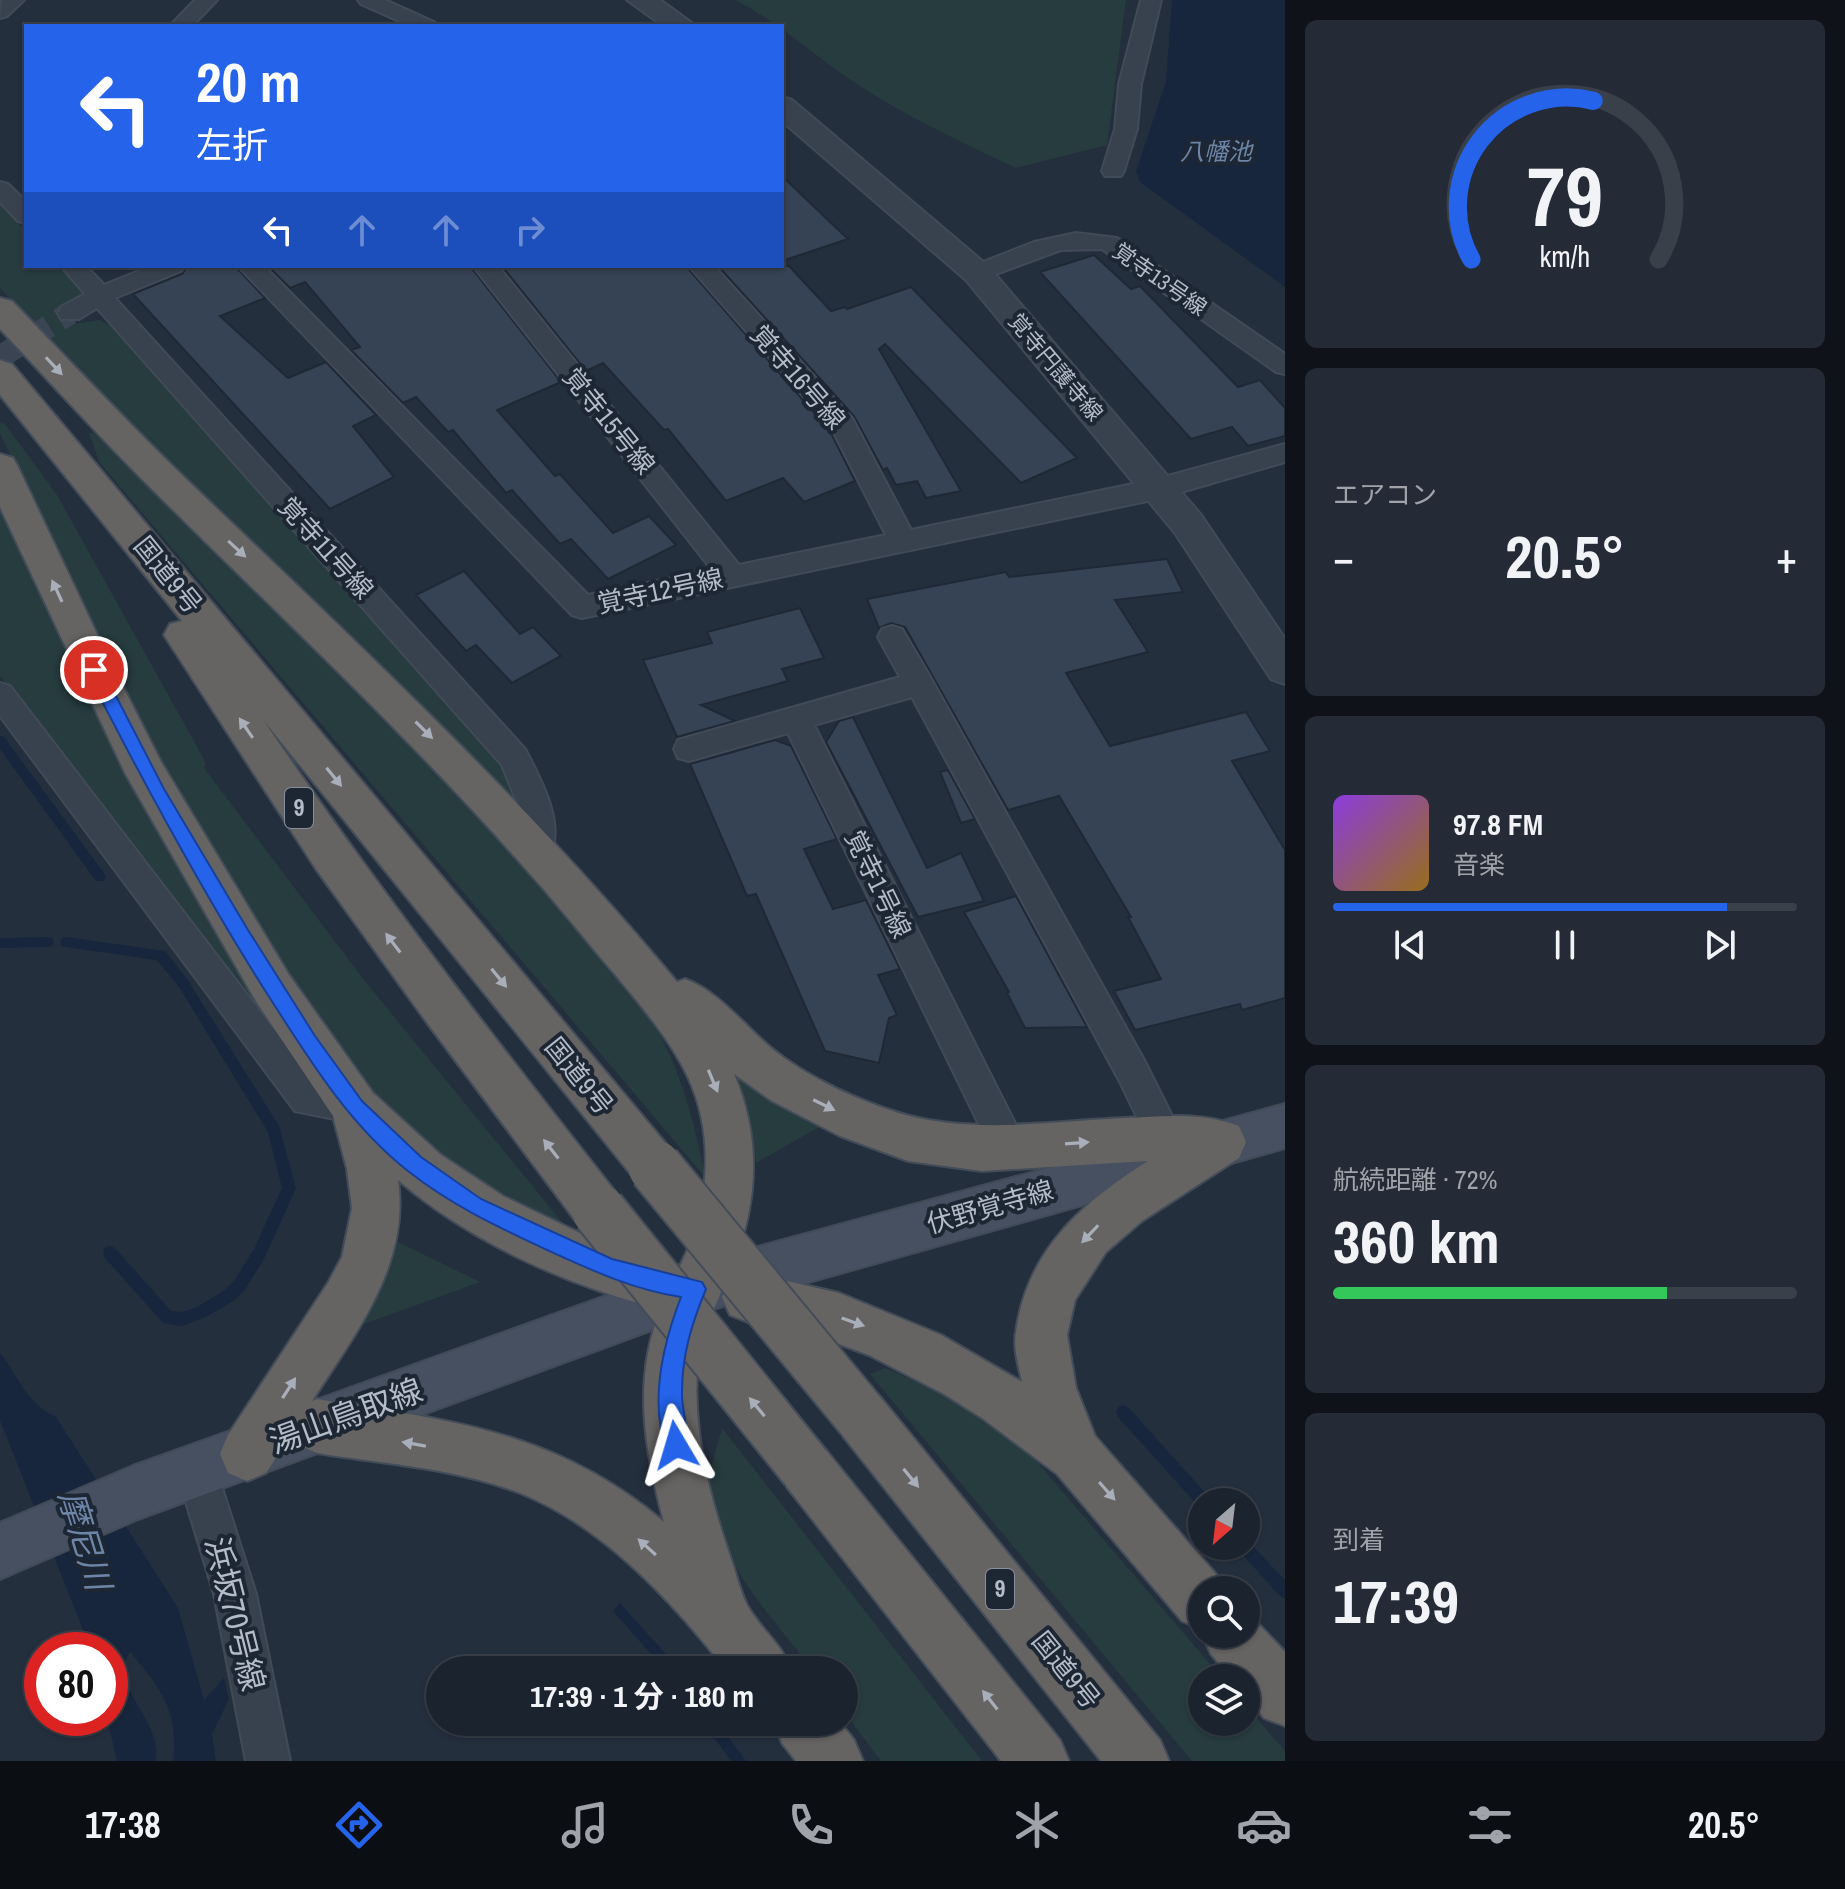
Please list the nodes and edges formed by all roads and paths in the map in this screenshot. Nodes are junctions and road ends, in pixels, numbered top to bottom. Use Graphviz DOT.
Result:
graph roads {
  1 [pos="207,0"];
  2 [pos="368,0"];
  3 [pos="641,0"];
  4 [pos="1151,0"];
  5 [pos="182,24"];
  6 [pos="422,24"];
  7 [pos="679,24"];
  8 [pos="784,108"];
  9 [pos="1113,171"];
  10 [pos="0,189"];
  11 [pos="24,214"];
  12 [pos="75,268"];
  13 [pos="168,268"];
  14 [pos="252,268"];
  15 [pos="487,268"];
  16 [pos="703,268"];
  17 [pos="977,273"];
  18 [pos="101,295"];
  19 [pos="0,309"];
  20 [pos="70,313"];
  21 [pos="1285,366"];
  22 [pos="9,383"];
  23 [pos="1285,453"];
  24 [pos="0,467"];
  25 [pos="1157,489"];
  26 [pos="903,541"];
  27 [pos="732,576"];
  28 [pos="892,637"];
  29 [pos="1285,669"];
  30 [pos="919,683"];
  31 [pos="0,694"];
  32 [pos="796,719"];
  33 [pos="689,749"];
  34 [pos="538,849"];
  35 [pos="575,892"];
  36 [pos="355,1107"];
  37 [pos="1285,1126"];
  38 [pos="1165,1138"];
  39 [pos="1222,1142"];
  40 [pos="1009,1147"];
  41 [pos="695,1289"];
  42 [pos="317,1426"];
  43 [pos="247,1454"];
  44 [pos="1076,1455"];
  45 [pos="196,1469"];
  46 [pos="11,1546"];
  47 [pos="1188,1585"];
  48 [pos="724,1619"];
  49 [pos="1243,1648"];
  50 [pos="752,1656"];
  51 [pos="1285,1697"];
  52 [pos="814,1736"];
  53 [pos="268,1761"];
  54 [pos="833,1761"];
  55 [pos="1039,1761"];
  56 [pos="1139,1761"];
  1 -- 5 [label="street"];
  2 -- 6 [label="street"];
  3 -- 7 [label="street"];
  4 -- 9 [label="street"];
  8 -- 17 [label="street, 覚寺円護寺線"];
  10 -- 11 [label="street"];
  12 -- 18 [label="street, 覚寺11号線"];
  13 -- 18 [label="street"];
  14 -- 27 [label="street, 覚寺12号線"];
  15 -- 27 [label="street, 覚寺15号線"];
  16 -- 26 [label="street, 覚寺16号線"];
  17 -- 21 [label="street, 覚寺13号線"];
  17 -- 25 [label="street, 覚寺円護寺線"];
  18 -- 20 [label="street"];
  18 -- 34 [label="street, 覚寺11号線"];
  19 -- 34 [label="highway, one-way"];
  55 -- 22 [label="highway, 国道9号 / 9, one-way, bridge"];
  22 -- 56 [label="highway, 国道9号 / 9, one-way, bridge"];
  23 -- 25 [label="street"];
  36 -- 24 [label="highway, one-way"];
  25 -- 26 [label="street, 覚寺12号線"];
  25 -- 29 [label="street, 覚寺円護寺線"];
  26 -- 27 [label="street, 覚寺12号線"];
  28 -- 30 [label="street"];
  30 -- 32 [label="street"];
  30 -- 38 [label="street"];
  31 -- 36 [label="street"];
  32 -- 33 [label="street"];
  32 -- 40 [label="street, 覚寺1号線"];
  34 -- 35 [label="highway"];
  35 -- 40 [label="highway, one-way"];
  35 -- 41 [label="highway, one-way"];
  36 -- 41 [label="highway"];
  43 -- 36 [label="highway, one-way"];
  37 -- 39 [label="main road, 伏野覚寺線"];
  38 -- 39 [label="highway"];
  40 -- 38 [label="highway, one-way"];
  39 -- 41 [label="main road, 伏野覚寺線"];
  39 -- 44 [label="highway, one-way"];
  41 -- 42 [label="main road, 湯山鳥取線"];
  41 -- 44 [label="highway, one-way"];
  41 -- 48 [label="highway"];
  42 -- 43 [label="main road, 湯山鳥取線"];
  48 -- 42 [label="highway, one-way"];
  43 -- 45 [label="main road, 湯山鳥取線"];
  44 -- 47 [label="highway, one-way"];
  45 -- 46 [label="main road, 湯山鳥取線"];
  45 -- 53 [label="street, 浜坂70号線"];
  48 -- 50 [label="highway"];
  49 -- 51 [label="highway"];
  52 -- 54 [label="highway"];
}
